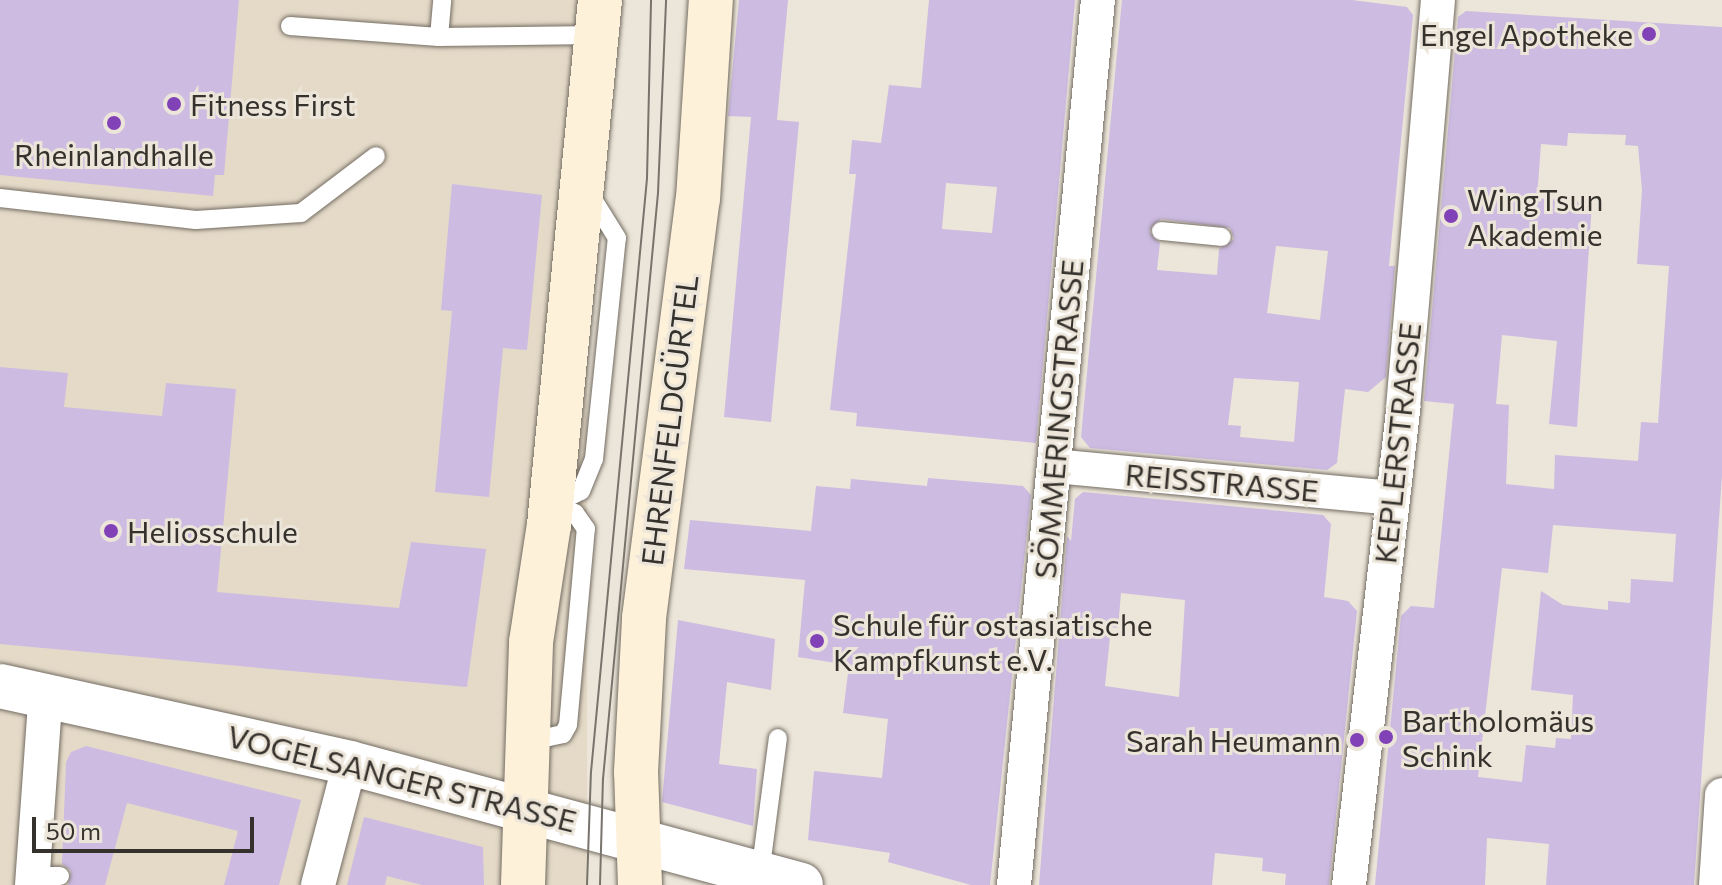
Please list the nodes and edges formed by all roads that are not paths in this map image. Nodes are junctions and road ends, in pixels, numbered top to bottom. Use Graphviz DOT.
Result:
graph roads {
  1 [pos="442,0"];
  2 [pos="711,0"];
  3 [pos="1098,0"];
  4 [pos="1438,0"];
  5 [pos="588,22"];
  6 [pos="290,26"];
  7 [pos="439,37"];
  8 [pos="376,156"];
  9 [pos="0,198"];
  10 [pos="1161,231"];
  11 [pos="1222,237"];
  12 [pos="1054,466"];
  13 [pos="1390,498"];
  14 [pos="0,686"];
  15 [pos="46,692"];
  16 [pos="778,738"];
  17 [pos="350,763"];
  18 [pos="1722,795"];
  19 [pos="521,807"];
  20 [pos="638,841"];
  21 [pos="42,879"];
  22 [pos="780,880"];
  23 [pos="318,885"];
  24 [pos="523,885"];
  25 [pos="640,885"];
  26 [pos="1014,885"];
  27 [pos="1349,885"];
  28 [pos="1716,885"];
  1 -- 7 [label="lane"];
  2 -- 20 [label="main road, EHRENFELDGÜRTEL"];
  3 -- 12 [label="street, SÖMMERINGSTRASSE"];
  4 -- 13 [label="street, KEPLERSTRASSE"];
  5 -- 7 [label="lane"];
  5 -- 19 [label="main road"];
  6 -- 7 [label="lane"];
  8 -- 9 [label="lane"];
  10 -- 11 [label="lane"];
  12 -- 13 [label="street, REISSTRASSE"];
  12 -- 26 [label="street, SÖMMERINGSTRASSE"];
  13 -- 27 [label="street, KEPLERSTRASSE"];
  14 -- 15 [label="street, VOGELSANGER STRASSE"];
  15 -- 17 [label="street, VOGELSANGER STRASSE"];
  15 -- 21 [label="street"];
  16 -- 22 [label="lane"];
  17 -- 19 [label="street, VOGELSANGER STRASSE"];
  17 -- 23 [label="street"];
  18 -- 28 [label="street"];
  19 -- 20 [label="street, VOGELSANGER STRASSE"];
  19 -- 24 [label="main road"];
  20 -- 22 [label="street, VOGELSANGER STRASSE"];
  20 -- 25 [label="main road, EHRENFELDGÜRTEL"];
}
